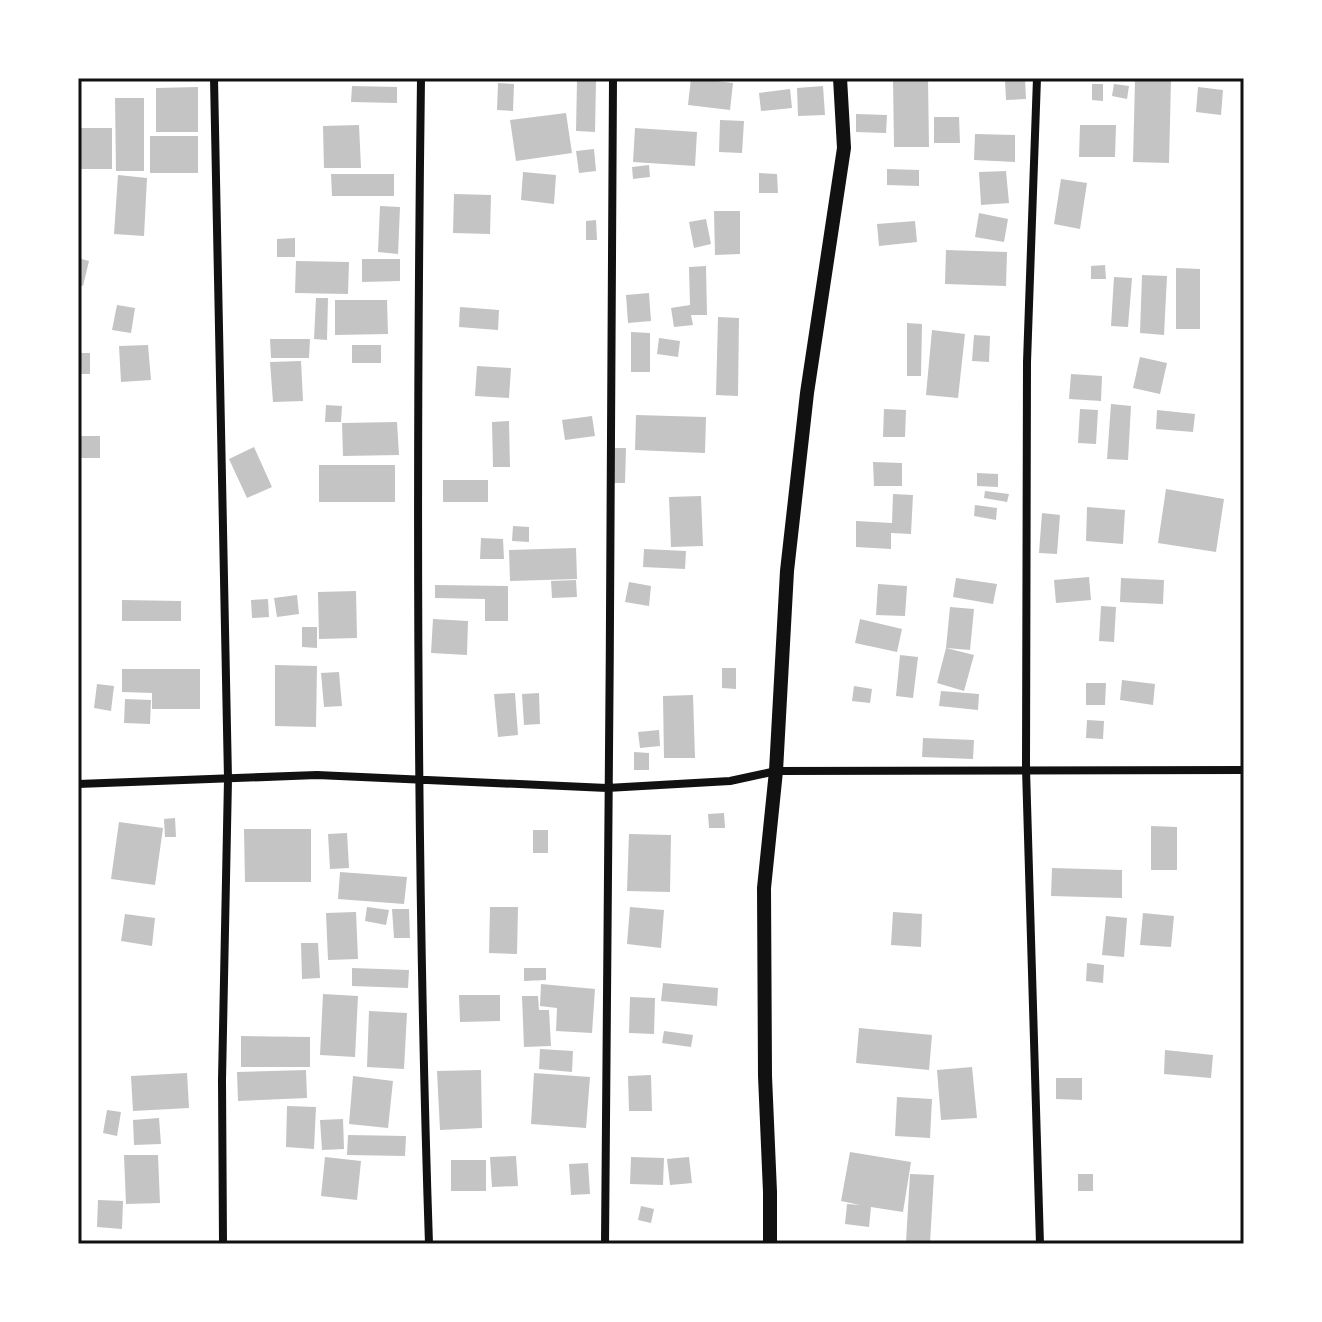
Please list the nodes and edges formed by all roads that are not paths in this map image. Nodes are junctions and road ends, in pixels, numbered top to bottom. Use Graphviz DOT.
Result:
graph roads {
  1 [pos="214,78"];
  2 [pos="421,78"];
  3 [pos="613,78"];
  4 [pos="840,78"];
  5 [pos="1037,78"];
  6 [pos="1026,769"];
  7 [pos="1244,770"];
  8 [pos="776,771"];
  9 [pos="228,779"];
  10 [pos="419,779"];
  11 [pos="78,784"];
  12 [pos="607,788"];
  13 [pos="223,1244"];
  14 [pos="429,1244"];
  15 [pos="605,1244"];
  16 [pos="770,1244"];
  17 [pos="1040,1244"];
  1 -- 9 [label="street"];
  2 -- 10 [label="street"];
  3 -- 12 [label="street"];
  4 -- 8 [label="street"];
  5 -- 6 [label="street"];
  6 -- 7 [label="street"];
  6 -- 8 [label="street"];
  6 -- 17 [label="street"];
  8 -- 12 [label="street"];
  8 -- 16 [label="street"];
  9 -- 10 [label="street"];
  9 -- 11 [label="street"];
  9 -- 13 [label="street"];
  10 -- 12 [label="street"];
  10 -- 14 [label="street"];
  12 -- 15 [label="street"];
}
